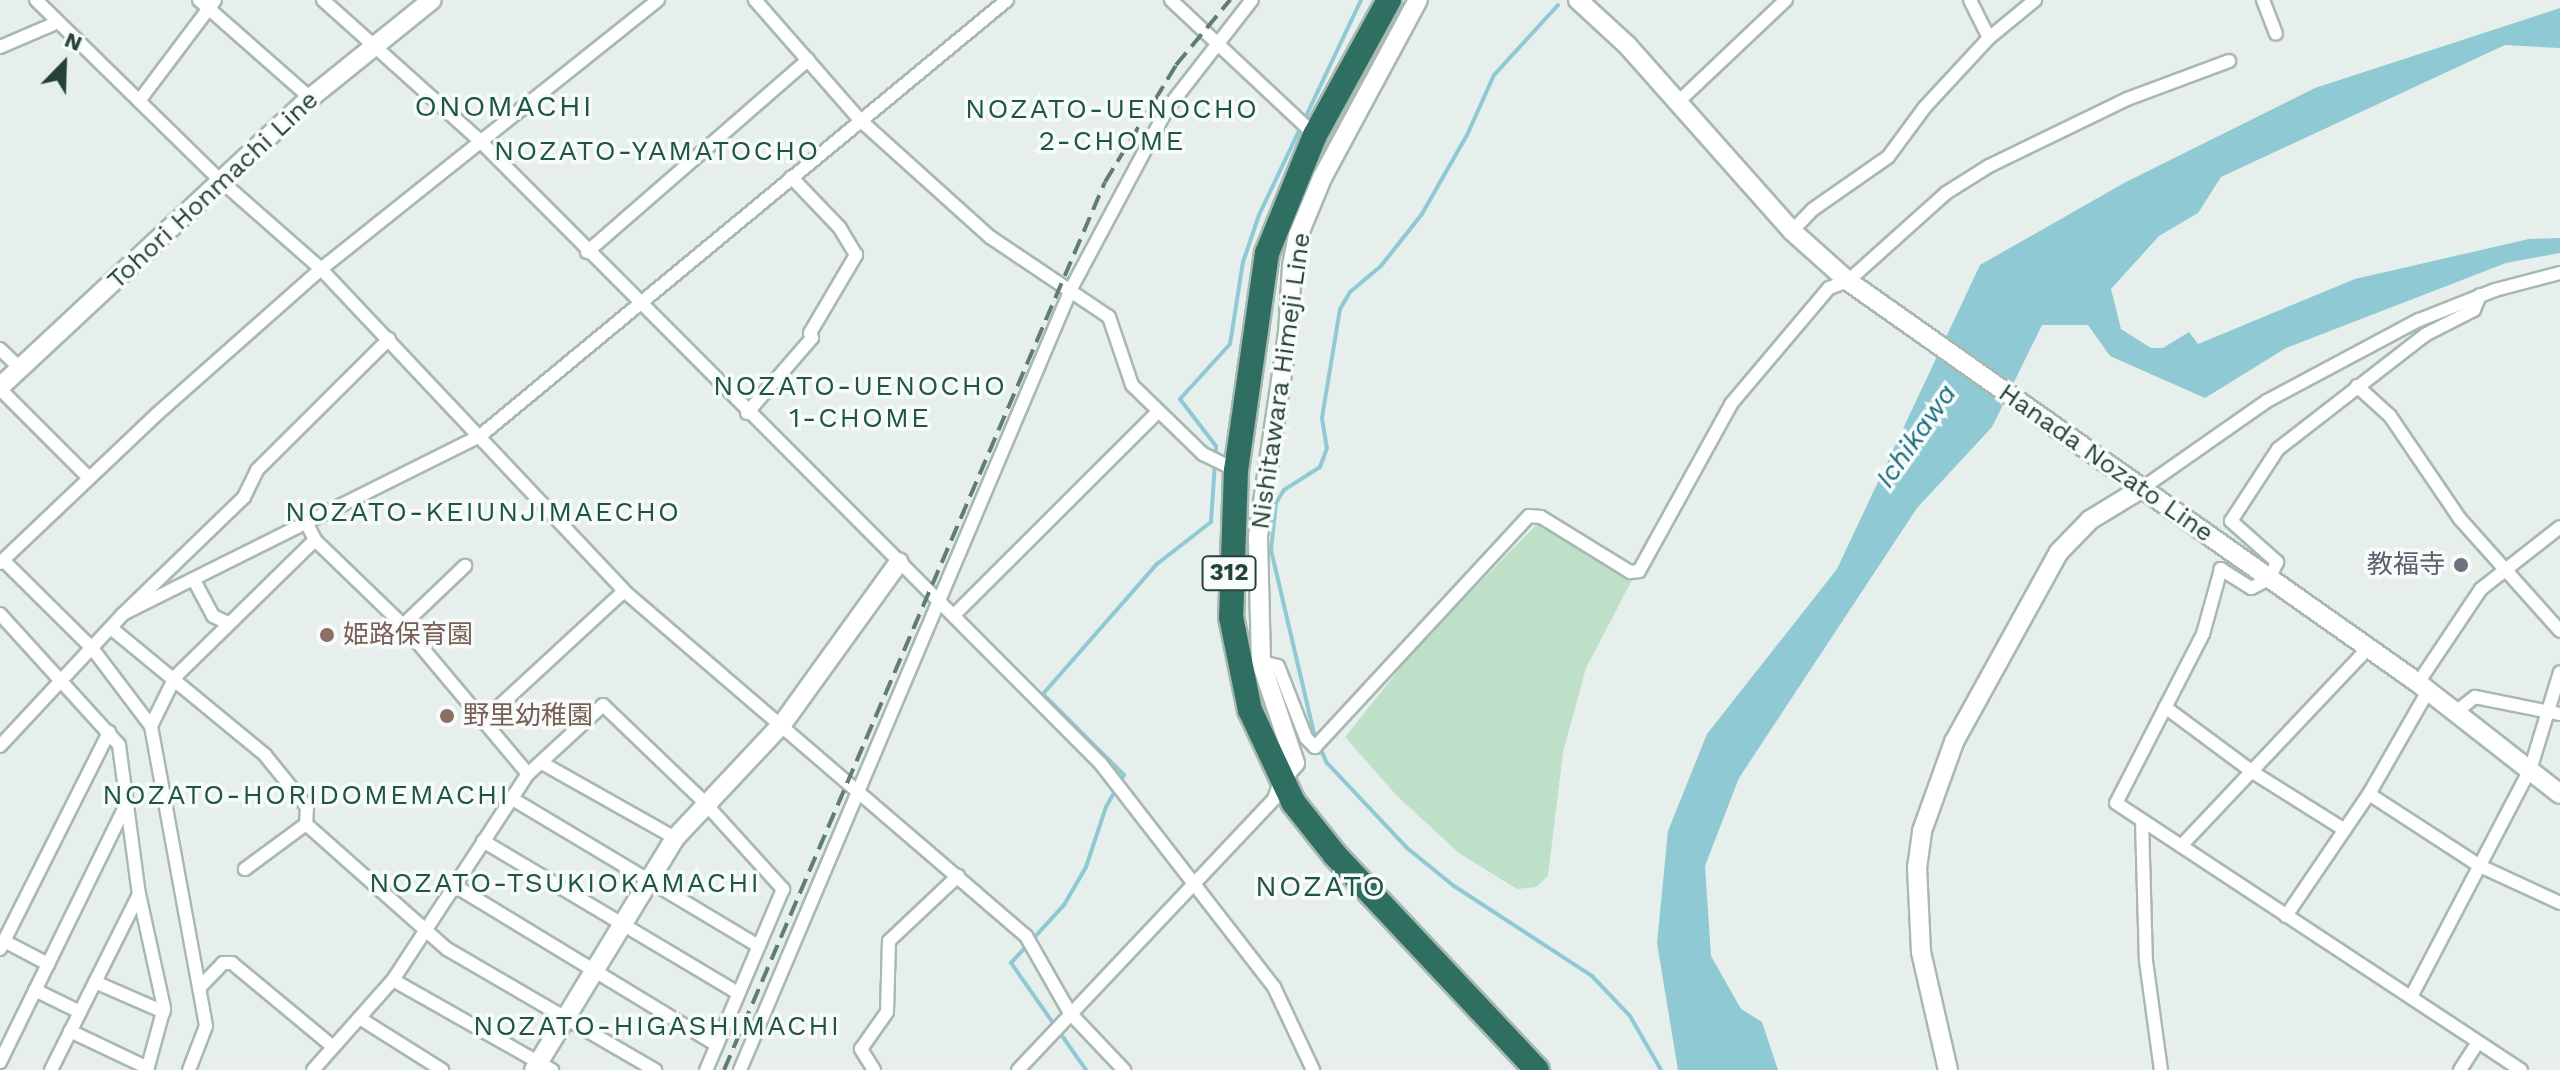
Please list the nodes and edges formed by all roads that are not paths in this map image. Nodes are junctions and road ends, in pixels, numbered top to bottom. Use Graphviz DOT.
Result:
graph roads {
  1 [pos="36,0"];
  2 [pos="323,0"];
  3 [pos="432,0"];
  4 [pos="658,0"];
  5 [pos="755,0"];
  6 [pos="1007,0"];
  7 [pos="1171,0"];
  8 [pos="1252,0"];
  9 [pos="1389,0"];
  10 [pos="1418,0"];
  11 [pos="1578,0"];
  12 [pos="1786,0"];
  13 [pos="1970,0"];
  14 [pos="2035,0"];
  15 [pos="2263,0"];
  16 [pos="207,3"];
  17 [pos="56,23"];
  18 [pos="2276,34"];
  19 [pos="1989,38"];
  20 [pos="374,42"];
  21 [pos="1213,44"];
  22 [pos="0,47"];
  23 [pos="808,60"];
  24 [pos="2229,61"];
  25 [pos="310,98"];
  26 [pos="139,101"];
  27 [pos="1677,103"];
  28 [pos="860,120"];
  29 [pos="1315,135"];
  30 [pos="481,142"];
  31 [pos="791,177"];
  32 [pos="221,181"];
  33 [pos="1792,231"];
  34 [pos="587,252"];
  35 [pos="321,269"];
  36 [pos="2560,273"];
  37 [pos="1853,284"];
  38 [pos="1072,287"];
  39 [pos="2480,295"];
  40 [pos="635,303"];
  41 [pos="389,339"];
  42 [pos="0,349"];
  43 [pos="20,368"];
  44 [pos="2357,386"];
  45 [pos="0,388"];
  46 [pos="747,413"];
  47 [pos="1156,414"];
  48 [pos="480,436"];
  49 [pos="1236,470"];
  50 [pos="89,478"];
  51 [pos="2138,483"];
  52 [pos="306,522"];
  53 [pos="2560,527"];
  54 [pos="315,540"];
  55 [pos="2,562"];
  56 [pos="899,562"];
  57 [pos="465,566"];
  58 [pos="2503,572"];
  59 [pos="2269,579"];
  60 [pos="195,582"];
  61 [pos="624,591"];
  62 [pos="939,598"];
  63 [pos="0,614"];
  64 [pos="123,614"];
  65 [pos="955,614"];
  66 [pos="228,623"];
  67 [pos="403,625"];
  68 [pos="111,628"];
  69 [pos="2560,631"];
  70 [pos="92,648"];
  71 [pos="2367,649"];
  72 [pos="1261,662"];
  73 [pos="2560,672"];
  74 [pos="175,677"];
  75 [pos="59,680"];
  76 [pos="2423,687"];
  77 [pos="2165,707"];
  78 [pos="2457,711"];
  79 [pos="2545,711"];
  80 [pos="2560,714"];
  81 [pos="482,722"];
  82 [pos="783,723"];
  83 [pos="151,726"];
  84 [pos="109,732"];
  85 [pos="0,746"];
  86 [pos="542,763"];
  87 [pos="2531,767"];
  88 [pos="2254,773"];
  89 [pos="528,774"];
  90 [pos="1281,779"];
  91 [pos="859,791"];
  92 [pos="2369,794"];
  93 [pos="2560,794"];
  94 [pos="511,798"];
  95 [pos="704,802"];
  96 [pos="127,803"];
  97 [pos="2142,821"];
  98 [pos="306,824"];
  99 [pos="2345,830"];
  100 [pos="675,838"];
  101 [pos="483,841"];
  102 [pos="2181,846"];
  103 [pos="2480,866"];
  104 [pos="245,869"];
  105 [pos="958,876"];
  106 [pos="648,880"];
  107 [pos="1195,880"];
  108 [pos="455,886"];
  109 [pos="139,894"];
  110 [pos="2560,903"];
  111 [pos="2286,916"];
  112 [pos="623,925"];
  113 [pos="425,929"];
  114 [pos="2,945"];
  115 [pos="758,946"];
  116 [pos="48,964"];
  117 [pos="595,970"];
  118 [pos="393,980"];
  119 [pos="95,982"];
  120 [pos="201,986"];
  121 [pos="35,990"];
  122 [pos="738,993"];
  123 [pos="2411,997"];
  124 [pos="80,1012"];
  125 [pos="164,1012"];
  126 [pos="1070,1013"];
  127 [pos="569,1016"];
  128 [pos="361,1019"];
  129 [pos="70,1031"];
  130 [pos="2478,1042"];
  131 [pos="716,1045"];
  132 [pos="333,1047"];
  133 [pos="0,1062"];
  134 [pos="542,1067"];
  135 [pos="147,1069"];
  136 [pos="51,1070"];
  137 [pos="189,1070"];
  138 [pos="313,1070"];
  139 [pos="442,1070"];
  140 [pos="655,1070"];
  141 [pos="706,1070"];
  142 [pos="740,1070"];
  143 [pos="874,1070"];
  144 [pos="1018,1070"];
  145 [pos="1124,1070"];
  146 [pos="1313,1070"];
  147 [pos="1537,1070"];
  148 [pos="1948,1070"];
  149 [pos="2161,1070"];
  150 [pos="2460,1070"];
  151 [pos="2521,1070"];
  1 -- 17 [label="street"];
  2 -- 20 [label="street"];
  3 -- 20 [label="main road, Tohori Honmachi Line"];
  4 -- 30 [label="street"];
  5 -- 23 [label="street"];
  6 -- 28 [label="street"];
  7 -- 21 [label="street"];
  8 -- 21 [label="street"];
  9 -- 29 [label="highway, 312"];
  10 -- 72 [label="main road, Nishitawara Himeji Line"];
  11 -- 27 [label="main road, Hanada Nozato Line"];
  12 -- 27 [label="street"];
  13 -- 19 [label="street"];
  14 -- 19 [label="street"];
  15 -- 18 [label="street"];
  16 -- 25 [label="street"];
  16 -- 26 [label="street"];
  17 -- 22 [label="street"];
  17 -- 26 [label="street"];
  19 -- 33 [label="street"];
  20 -- 25 [label="main road, Tohori Honmachi Line"];
  20 -- 30 [label="street"];
  21 -- 29 [label="street"];
  21 -- 38 [label="street"];
  23 -- 28 [label="street"];
  23 -- 34 [label="street"];
  24 -- 37 [label="street"];
  25 -- 32 [label="main road, Tohori Honmachi Line"];
  26 -- 32 [label="street"];
  27 -- 33 [label="main road, Hanada Nozato Line"];
  28 -- 31 [label="street"];
  28 -- 38 [label="street"];
  29 -- 49 [label="highway, 312"];
  30 -- 34 [label="street"];
  30 -- 35 [label="street"];
  31 -- 40 [label="street"];
  31 -- 46 [label="street"];
  32 -- 35 [label="street"];
  32 -- 43 [label="main road, Tohori Honmachi Line"];
  33 -- 37 [label="main road, Hanada Nozato Line"];
  34 -- 40 [label="street"];
  35 -- 41 [label="street"];
  35 -- 50 [label="street"];
  36 -- 39 [label="street"];
  37 -- 51 [label="main road, Hanada Nozato Line"];
  37 -- 72 [label="street"];
  38 -- 47 [label="street"];
  38 -- 62 [label="street"];
  39 -- 44 [label="street"];
  39 -- 51 [label="street"];
  40 -- 46 [label="street"];
  40 -- 48 [label="street"];
  41 -- 48 [label="street"];
  41 -- 64 [label="street"];
  42 -- 43 [label="street"];
  43 -- 45 [label="main road, Tohori Honmachi Line"];
  44 -- 58 [label="street"];
  44 -- 59 [label="street"];
  45 -- 50 [label="street"];
  46 -- 56 [label="street"];
  47 -- 49 [label="street"];
  47 -- 65 [label="street"];
  48 -- 52 [label="street"];
  48 -- 61 [label="street"];
  49 -- 90 [label="highway, 312"];
  50 -- 55 [label="street"];
  51 -- 59 [label="main road, Hanada Nozato Line"];
  51 -- 148 [label="main road"];
  52 -- 54 [label="street"];
  52 -- 60 [label="street"];
  53 -- 58 [label="street"];
  54 -- 66 [label="street"];
  54 -- 67 [label="street"];
  55 -- 70 [label="street"];
  56 -- 62 [label="street"];
  56 -- 82 [label="main road"];
  57 -- 67 [label="street"];
  58 -- 69 [label="street"];
  58 -- 76 [label="street"];
  59 -- 71 [label="main road, Hanada Nozato Line"];
  59 -- 77 [label="street"];
  60 -- 64 [label="street"];
  60 -- 66 [label="street"];
  61 -- 81 [label="street"];
  61 -- 82 [label="street"];
  62 -- 65 [label="street"];
  62 -- 91 [label="street"];
  63 -- 75 [label="street"];
  64 -- 68 [label="street"];
  65 -- 107 [label="street"];
  66 -- 74 [label="street"];
  67 -- 81 [label="street"];
  68 -- 70 [label="street"];
  68 -- 74 [label="street"];
  70 -- 75 [label="street"];
  70 -- 83 [label="street"];
  71 -- 76 [label="main road, Hanada Nozato Line"];
  71 -- 88 [label="street"];
  72 -- 90 [label="main road, Nishitawara Himeji Line"];
  73 -- 79 [label="street"];
  74 -- 83 [label="street"];
  74 -- 98 [label="street"];
  75 -- 84 [label="street"];
  75 -- 85 [label="street"];
  76 -- 78 [label="main road, Hanada Nozato Line"];
  76 -- 92 [label="street"];
  77 -- 88 [label="street"];
  77 -- 97 [label="street"];
  78 -- 79 [label="street"];
  78 -- 87 [label="main road, Hanada Nozato Line"];
  79 -- 80 [label="street"];
  79 -- 87 [label="street"];
  81 -- 89 [label="street"];
  82 -- 91 [label="street"];
  82 -- 95 [label="main road"];
  83 -- 120 [label="street"];
  84 -- 96 [label="street"];
  84 -- 114 [label="street"];
  86 -- 89 [label="street"];
  86 -- 95 [label="street"];
  86 -- 100 [label="street"];
  87 -- 93 [label="main road, Hanada Nozato Line"];
  87 -- 103 [label="street"];
  88 -- 99 [label="street"];
  88 -- 102 [label="street"];
  89 -- 94 [label="street"];
  90 -- 107 [label="street"];
  90 -- 147 [label="highway, 312"];
  91 -- 105 [label="street"];
  91 -- 142 [label="street"];
  92 -- 99 [label="street"];
  92 -- 103 [label="street"];
  94 -- 101 [label="street"];
  94 -- 106 [label="street"];
  95 -- 100 [label="main road"];
  95 -- 115 [label="street"];
  96 -- 109 [label="street"];
  96 -- 116 [label="street"];
  97 -- 102 [label="street"];
  97 -- 149 [label="street"];
  98 -- 104 [label="street"];
  98 -- 113 [label="street"];
  99 -- 111 [label="street"];
  100 -- 106 [label="main road"];
  101 -- 108 [label="street"];
  101 -- 112 [label="street"];
  102 -- 111 [label="street"];
  103 -- 110 [label="street"];
  103 -- 123 [label="street"];
  105 -- 126 [label="street"];
  105 -- 143 [label="street"];
  106 -- 112 [label="main road"];
  106 -- 115 [label="street"];
  107 -- 126 [label="street"];
  107 -- 146 [label="street"];
  108 -- 113 [label="street"];
  108 -- 117 [label="street"];
  109 -- 119 [label="street"];
  109 -- 125 [label="street"];
  111 -- 123 [label="street"];
  112 -- 117 [label="main road"];
  112 -- 122 [label="street"];
  113 -- 118 [label="street"];
  113 -- 127 [label="street"];
  114 -- 116 [label="street"];
  115 -- 122 [label="street"];
  116 -- 121 [label="street"];
  117 -- 127 [label="main road"];
  117 -- 131 [label="street"];
  118 -- 128 [label="street"];
  118 -- 134 [label="street"];
  119 -- 124 [label="street"];
  119 -- 125 [label="street"];
  120 -- 132 [label="street"];
  120 -- 137 [label="street"];
  121 -- 124 [label="street"];
  121 -- 133 [label="street"];
  122 -- 131 [label="street"];
  123 -- 130 [label="street"];
  124 -- 129 [label="street"];
  125 -- 135 [label="street"];
  126 -- 144 [label="street"];
  126 -- 145 [label="street"];
  127 -- 134 [label="main road"];
  127 -- 140 [label="street"];
  128 -- 132 [label="street"];
  128 -- 139 [label="street"];
  129 -- 135 [label="street"];
  129 -- 136 [label="street"];
  130 -- 150 [label="street"];
  130 -- 151 [label="street"];
  131 -- 141 [label="street"];
  132 -- 138 [label="street"];
}
